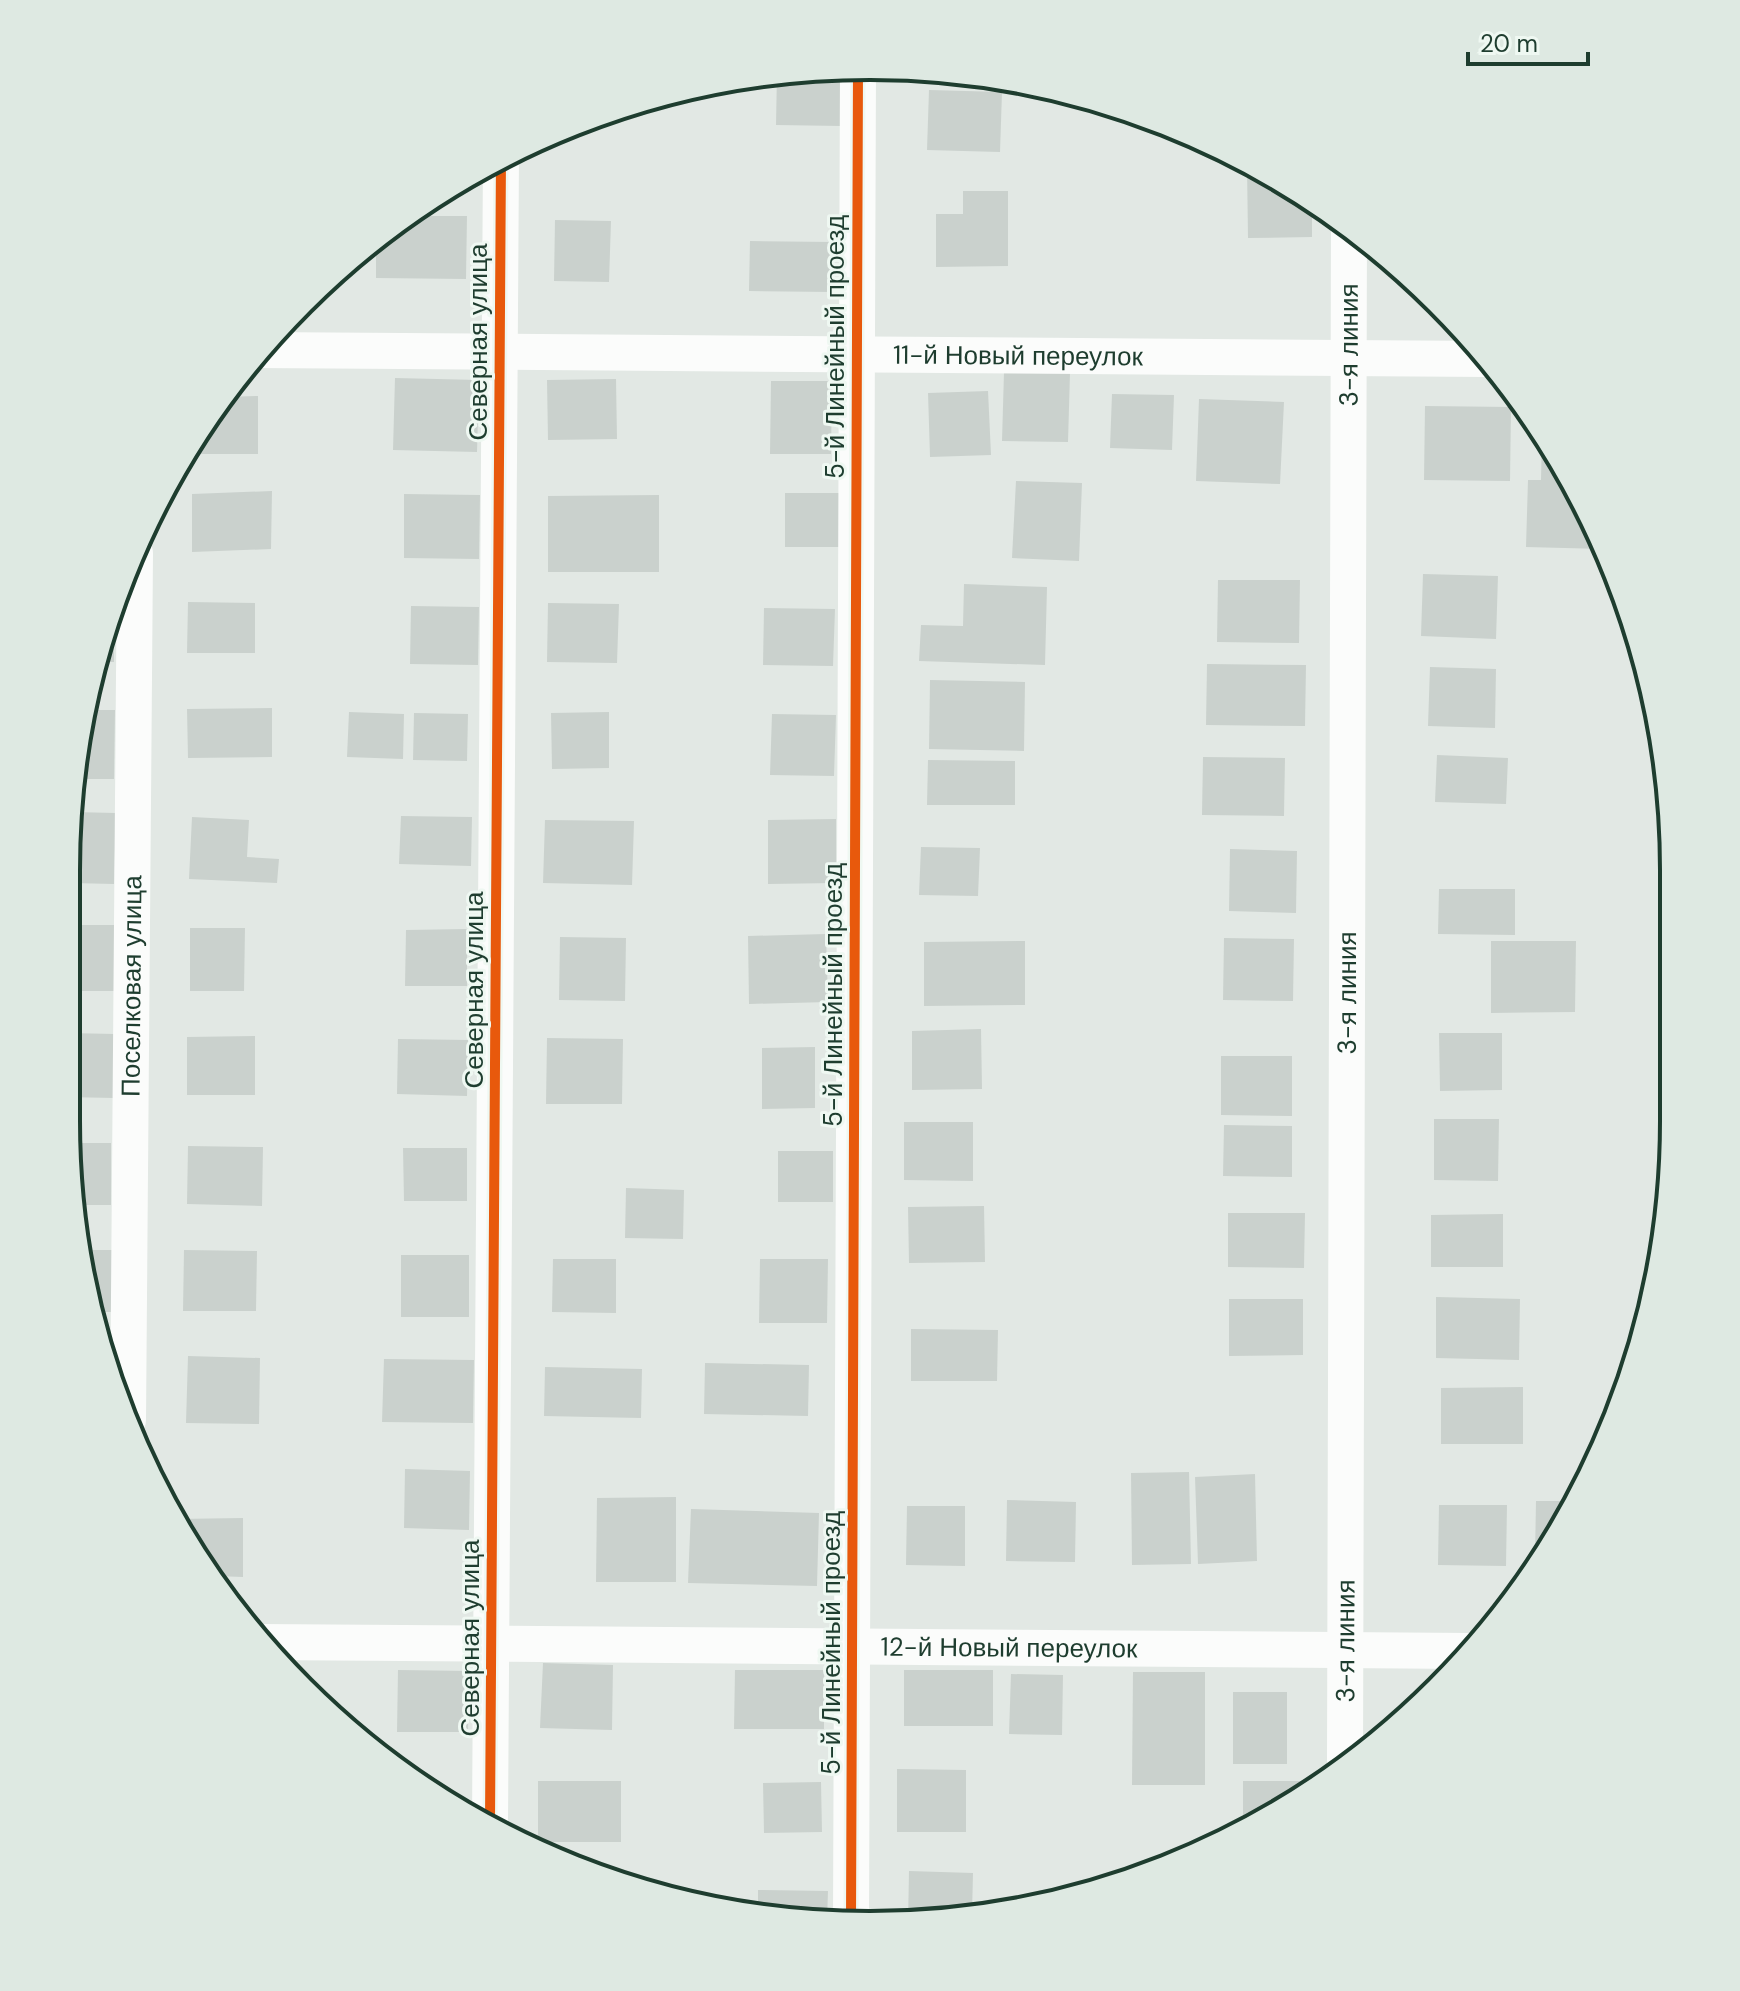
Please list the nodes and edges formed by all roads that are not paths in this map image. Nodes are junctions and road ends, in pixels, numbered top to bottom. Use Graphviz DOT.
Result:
graph roads {
  1 [pos="858,80"];
  2 [pos="501,172"];
  3 [pos="1349,242"];
  4 [pos="275,350"];
  5 [pos="500,352"];
  6 [pos="857,355"];
  7 [pos="1349,358"];
  8 [pos="1472,359"];
  9 [pos="135,582"];
  10 [pos="128,1392"];
  11 [pos="276,1642"];
  12 [pos="492,1644"];
  13 [pos="853,1646"];
  14 [pos="1346,1650"];
  15 [pos="1456,1651"];
  16 [pos="1345,1752"];
  17 [pos="490,1813"];
  18 [pos="851,1910"];
  1 -- 6 [label="street, 5-й Линейный проезд"];
  2 -- 5 [label="street, Северная улица"];
  3 -- 7 [label="street, 3-я линия"];
  4 -- 5 [label="street, 11-й Новый переулок"];
  5 -- 6 [label="street, 11-й Новый переулок"];
  5 -- 12 [label="street, Северная улица"];
  6 -- 7 [label="street, 11-й Новый переулок"];
  6 -- 13 [label="street, 5-й Линейный проезд"];
  7 -- 8 [label="street, 11-й Новый переулок"];
  7 -- 14 [label="street, 3-я линия"];
  9 -- 10 [label="street, Поселковая улица"];
  11 -- 12 [label="street, 12-й Новый переулок"];
  12 -- 13 [label="street, 12-й Новый переулок"];
  12 -- 17 [label="street, Северная улица"];
  13 -- 14 [label="street, 12-й Новый переулок"];
  13 -- 18 [label="street, 5-й Линейный проезд"];
  14 -- 15 [label="street, 12-й Новый переулок"];
  14 -- 16 [label="street, 3-я линия"];
}
